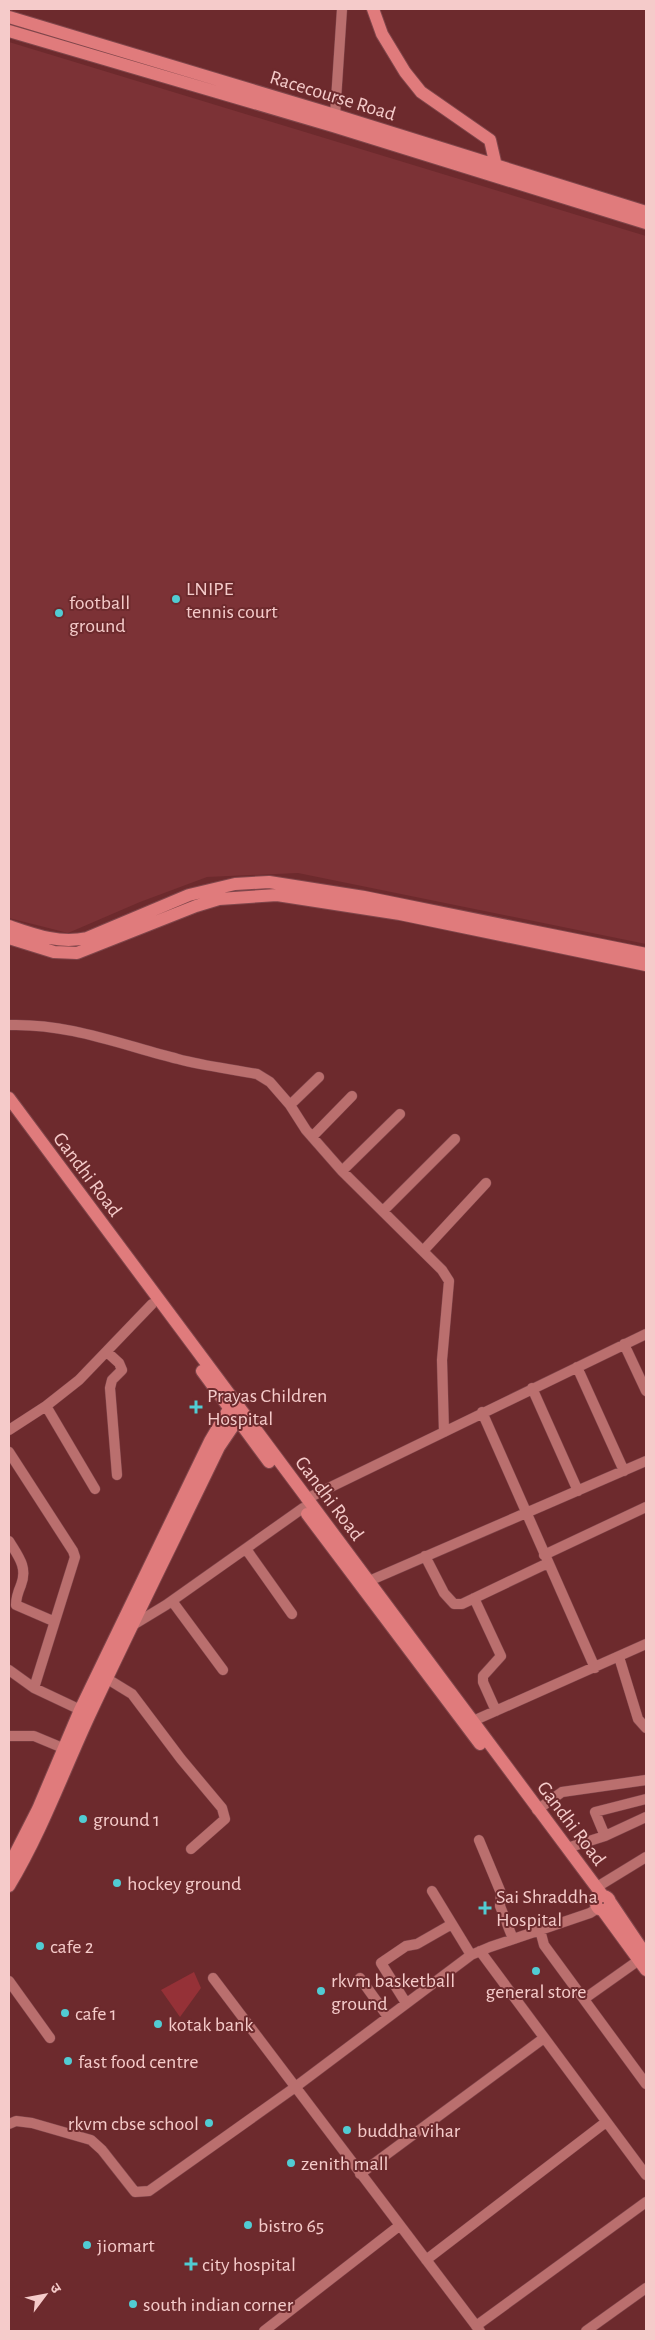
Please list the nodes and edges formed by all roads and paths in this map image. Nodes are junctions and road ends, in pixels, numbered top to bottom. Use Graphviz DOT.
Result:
graph roads {
  1 [pos="342,9"];
  2 [pos="373,9"];
  3 [pos="9,17"];
  4 [pos="9,31"];
  5 [pos="334,120"];
  6 [pos="496,166"];
  7 [pos="646,212"];
  8 [pos="646,223"];
  9 [pos="9,926"];
  10 [pos="9,938"];
  11 [pos="646,954"];
  12 [pos="646,965"];
  13 [pos="9,1025"];
  14 [pos="319,1077"];
  15 [pos="352,1096"];
  16 [pos="9,1098"];
  17 [pos="290,1105"];
  18 [pos="9,1112"];
  19 [pos="400,1114"];
  20 [pos="312,1136"];
  21 [pos="455,1140"];
  22 [pos="342,1171"];
  23 [pos="486,1183"];
  24 [pos="383,1211"];
  25 [pos="423,1251"];
  26 [pos="152,1304"];
  27 [pos="646,1334"];
  28 [pos="624,1344"];
  29 [pos="107,1352"];
  30 [pos="577,1367"];
  31 [pos="532,1388"];
  32 [pos="646,1391"];
  33 [pos="232,1404"];
  34 [pos="46,1406"];
  35 [pos="482,1412"];
  36 [pos="240,1415"];
  37 [pos="9,1430"];
  38 [pos="444,1432"];
  39 [pos="9,1452"];
  40 [pos="646,1461"];
  41 [pos="624,1471"];
  42 [pos="117,1475"];
  43 [pos="95,1489"];
  44 [pos="578,1491"];
  45 [pos="305,1504"];
  46 [pos="646,1507"];
  47 [pos="526,1513"];
  48 [pos="9,1541"];
  49 [pos="246,1549"];
  50 [pos="424,1556"];
  51 [pos="546,1559"];
  52 [pos="369,1581"];
  53 [pos="474,1598"];
  54 [pos="172,1601"];
  55 [pos="292,1614"];
  56 [pos="53,1621"];
  57 [pos="133,1625"];
  58 [pos="646,1644"];
  59 [pos="619,1657"];
  60 [pos="595,1668"];
  61 [pos="9,1670"];
  62 [pos="223,1670"];
  63 [pos="103,1675"];
  64 [pos="34,1688"];
  65 [pos="496,1711"];
  66 [pos="85,1713"];
  67 [pos="473,1721"];
  68 [pos="646,1728"];
  69 [pos="9,1736"];
  70 [pos="68,1750"];
  71 [pos="646,1780"];
  72 [pos="646,1799"];
  73 [pos="537,1810"];
  74 [pos="646,1817"];
  75 [pos="605,1836"];
  76 [pos="479,1840"];
  77 [pos="567,1848"];
  78 [pos="192,1849"];
  79 [pos="646,1857"];
  80 [pos="9,1866"];
  81 [pos="9,1886"];
  82 [pos="432,1891"];
  83 [pos="601,1901"];
  84 [pos="452,1924"];
  85 [pos="540,1930"];
  86 [pos="513,1939"];
  87 [pos="475,1953"];
  88 [pos="644,1962"];
  89 [pos="213,1978"];
  90 [pos="360,1978"];
  91 [pos="9,1981"];
  92 [pos="584,1999"];
  93 [pos="406,2003"];
  94 [pos="388,2017"];
  95 [pos="50,2038"];
  96 [pos="544,2038"];
  97 [pos="646,2064"];
  98 [pos="636,2070"];
  99 [pos="646,2084"];
  100 [pos="294,2088"];
  101 [pos="606,2122"];
  102 [pos="9,2124"];
  103 [pos="360,2174"];
  104 [pos="646,2176"];
  105 [pos="646,2202"];
  106 [pos="399,2226"];
  107 [pos="426,2260"];
  108 [pos="646,2288"];
  109 [pos="478,2329"];
  110 [pos="264,2331"];
  111 [pos="586,2331"];
  1 -- 5 [label="street"];
  2 -- 6 [label="main road"];
  3 -- 5 [label="main road, Racecourse Road"];
  4 -- 5 [label="main road, Racecourse Road"];
  5 -- 6 [label="main road, Racecourse Road"];
  5 -- 8 [label="main road, Racecourse Road"];
  6 -- 7 [label="main road, Racecourse Road"];
  9 -- 11 [label="main road"];
  10 -- 12 [label="main road"];
  13 -- 17 [label="street"];
  14 -- 17 [label="street"];
  15 -- 20 [label="street"];
  16 -- 33 [label="main road, Gandhi Road"];
  17 -- 20 [label="street"];
  18 -- 26 [label="main road, Gandhi Road"];
  19 -- 22 [label="street"];
  20 -- 22 [label="street"];
  21 -- 24 [label="street"];
  22 -- 24 [label="street"];
  23 -- 25 [label="street"];
  24 -- 25 [label="street"];
  25 -- 38 [label="street"];
  26 -- 29 [label="street"];
  26 -- 33 [label="main road, Gandhi Road"];
  27 -- 28 [label="street"];
  28 -- 30 [label="street"];
  28 -- 32 [label="street"];
  29 -- 34 [label="street"];
  29 -- 42 [label="street"];
  30 -- 31 [label="street"];
  30 -- 41 [label="street"];
  31 -- 35 [label="street"];
  31 -- 44 [label="street"];
  33 -- 36 [label="main road, Gandhi Road"];
  33 -- 63 [label="main road"];
  34 -- 37 [label="street"];
  34 -- 43 [label="street"];
  35 -- 38 [label="street"];
  35 -- 47 [label="street"];
  36 -- 45 [label="main road, Gandhi Road"];
  36 -- 57 [label="main road"];
  38 -- 45 [label="street"];
  39 -- 56 [label="street"];
  40 -- 41 [label="street"];
  41 -- 44 [label="street"];
  44 -- 47 [label="street"];
  45 -- 49 [label="street"];
  45 -- 52 [label="main road, Gandhi Road"];
  45 -- 83 [label="main road, Gandhi Road"];
  46 -- 51 [label="street"];
  47 -- 50 [label="street"];
  47 -- 51 [label="street"];
  48 -- 56 [label="street"];
  49 -- 54 [label="street"];
  49 -- 55 [label="street"];
  50 -- 52 [label="street"];
  50 -- 53 [label="street"];
  51 -- 53 [label="street"];
  51 -- 60 [label="street"];
  52 -- 67 [label="main road, Gandhi Road"];
  53 -- 65 [label="street"];
  54 -- 57 [label="street"];
  54 -- 62 [label="street"];
  56 -- 64 [label="street"];
  57 -- 63 [label="main road"];
  58 -- 59 [label="street"];
  59 -- 60 [label="street"];
  59 -- 68 [label="street"];
  60 -- 65 [label="street"];
  61 -- 64 [label="street"];
  63 -- 66 [label="main road"];
  63 -- 78 [label="street"];
  64 -- 66 [label="street"];
  65 -- 67 [label="street"];
  66 -- 70 [label="main road"];
  67 -- 73 [label="main road, Gandhi Road"];
  69 -- 70 [label="street"];
  70 -- 80 [label="main road"];
  70 -- 81 [label="main road"];
  71 -- 73 [label="street"];
  72 -- 75 [label="street"];
  73 -- 77 [label="main road, Gandhi Road"];
  74 -- 75 [label="street"];
  75 -- 77 [label="street"];
  76 -- 86 [label="street"];
  77 -- 83 [label="main road, Gandhi Road"];
  79 -- 83 [label="street"];
  82 -- 84 [label="street"];
  83 -- 85 [label="street"];
  83 -- 88 [label="main road, Gandhi Road"];
  84 -- 87 [label="street"];
  84 -- 93 [label="street"];
  85 -- 86 [label="street"];
  85 -- 92 [label="street"];
  86 -- 87 [label="street"];
  87 -- 93 [label="street"];
  87 -- 96 [label="street"];
  88 -- 92 [label="street"];
  89 -- 100 [label="street"];
  90 -- 94 [label="street"];
  91 -- 95 [label="street"];
  92 -- 98 [label="street"];
  93 -- 94 [label="street"];
  94 -- 100 [label="street"];
  96 -- 101 [label="street"];
  96 -- 103 [label="street"];
  97 -- 98 [label="street"];
  98 -- 99 [label="street"];
  100 -- 102 [label="street"];
  100 -- 103 [label="street"];
  101 -- 104 [label="street"];
  101 -- 107 [label="street"];
  103 -- 106 [label="street"];
  105 -- 109 [label="street"];
  106 -- 107 [label="street"];
  106 -- 110 [label="street"];
  107 -- 109 [label="street"];
  108 -- 111 [label="street"];
}
